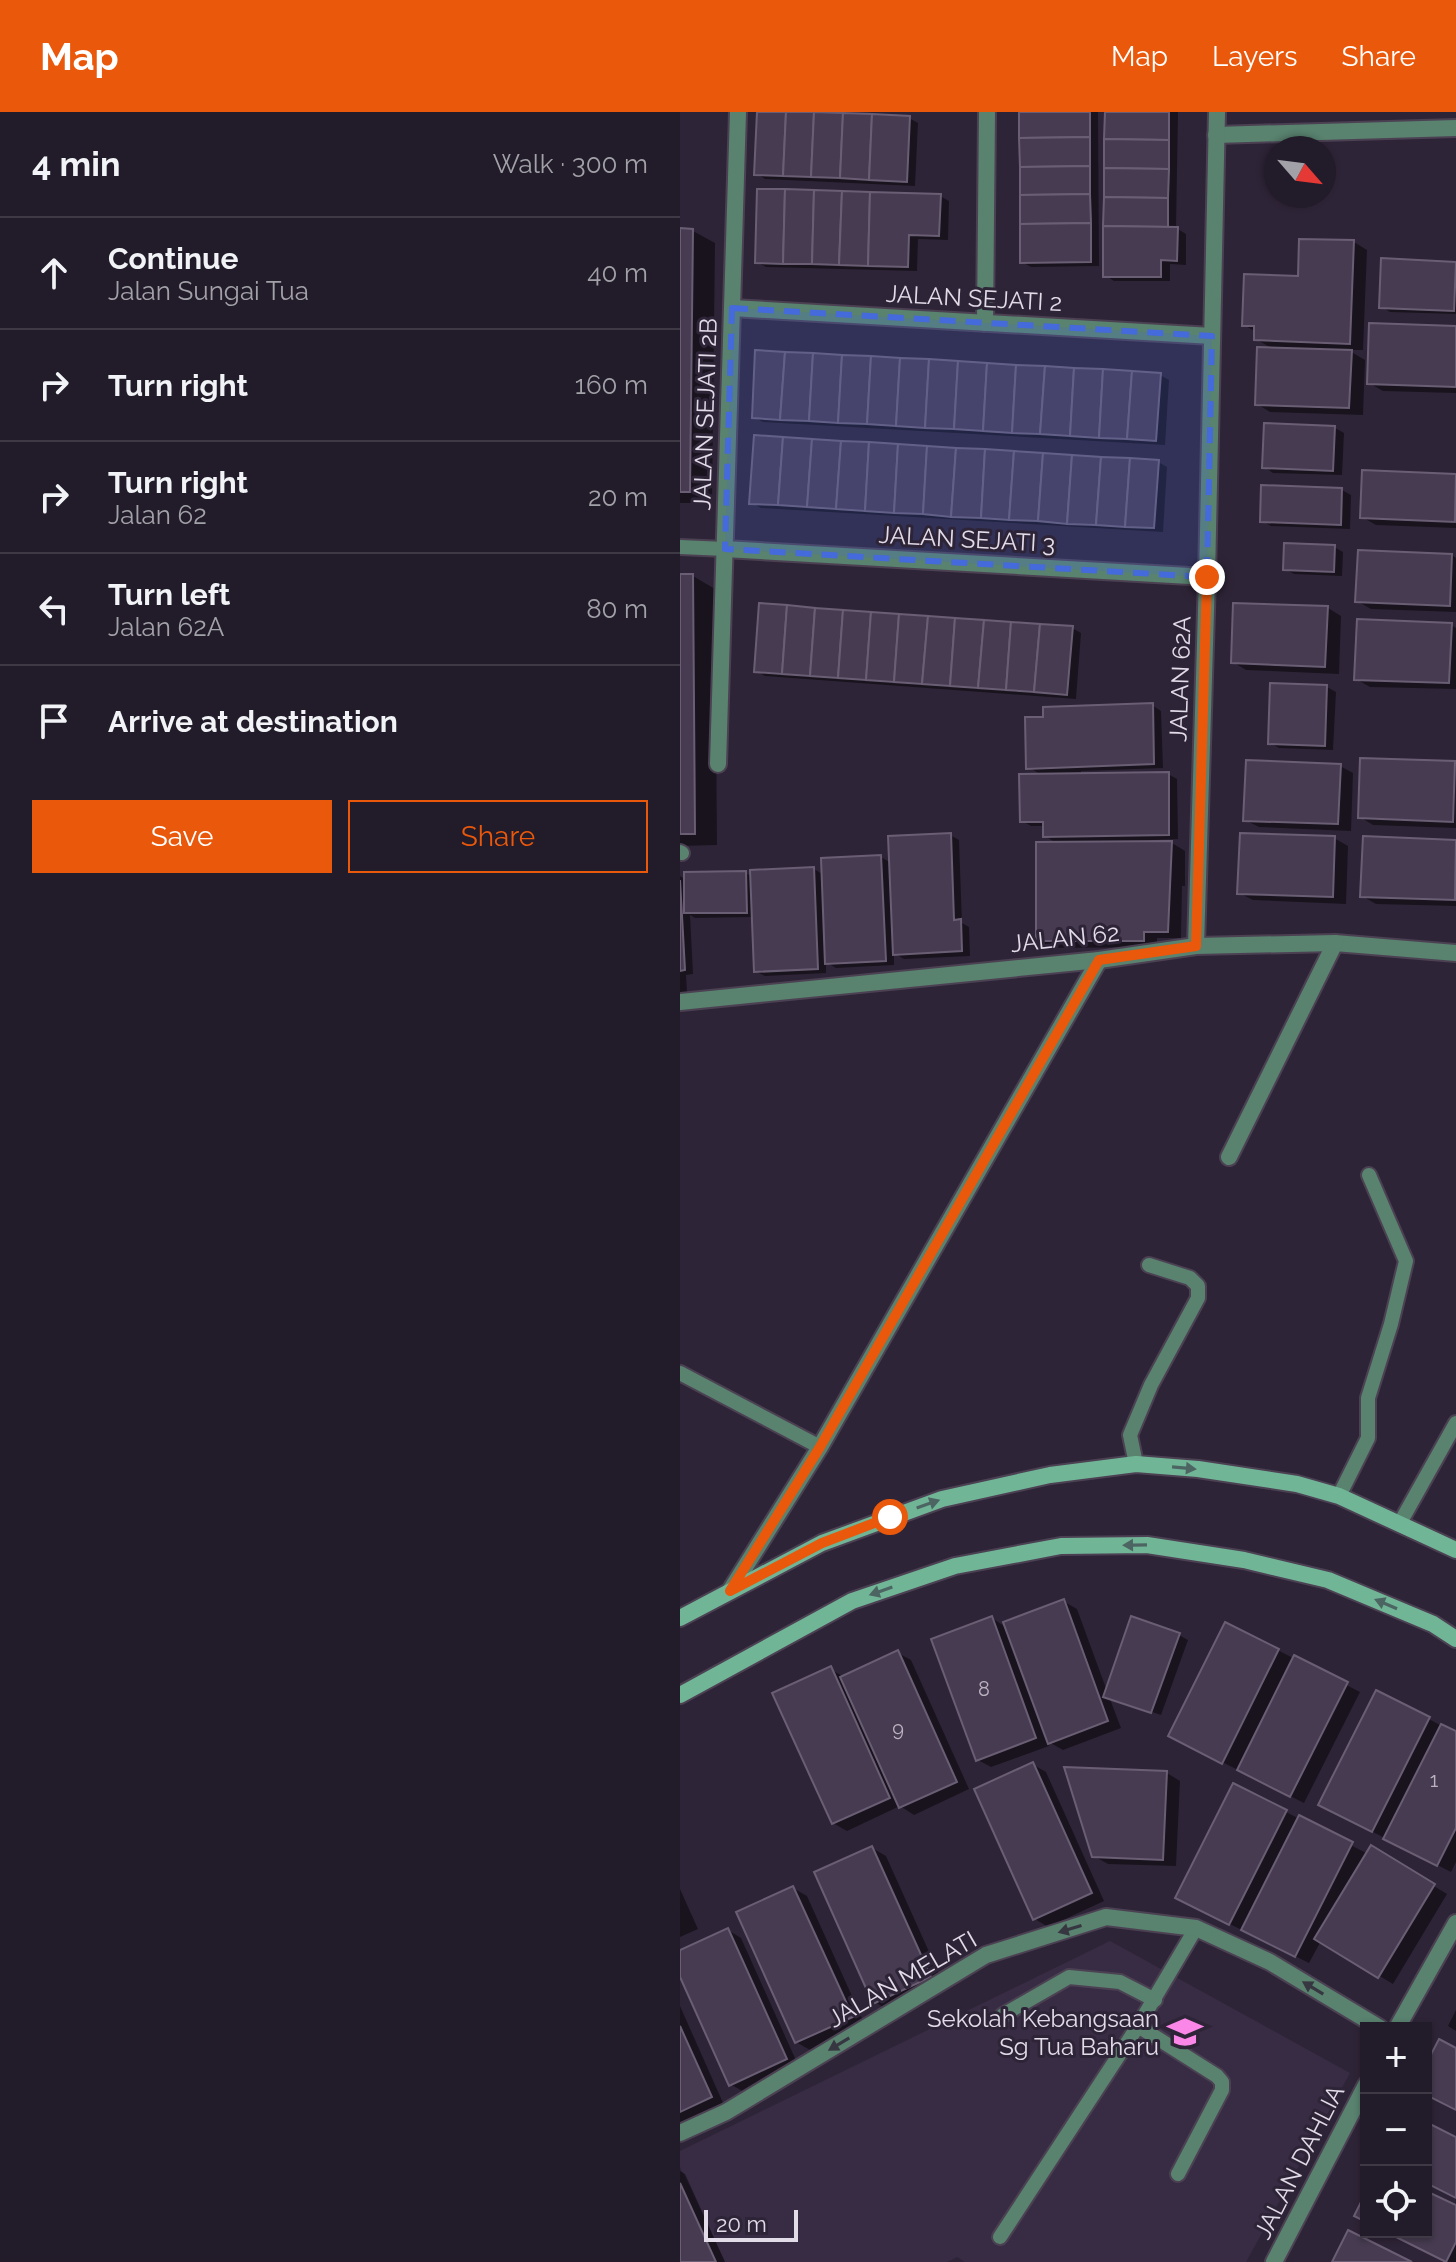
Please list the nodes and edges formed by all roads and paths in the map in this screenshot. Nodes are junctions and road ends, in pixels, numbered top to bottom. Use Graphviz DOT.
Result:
graph roads {
  1 [pos="738,112"];
  2 [pos="987,112"];
  3 [pos="1217,112"];
  4 [pos="1456,128"];
  5 [pos="1216,135"];
  6 [pos="732,308"];
  7 [pos="985,323"];
  8 [pos="1212,336"];
  9 [pos="680,547"];
  10 [pos="725,549"];
  11 [pos="1207,577"];
  12 [pos="718,764"];
  13 [pos="1335,943"];
  14 [pos="1196,946"];
  15 [pos="1456,953"];
  16 [pos="1099,960"];
  17 [pos="680,1002"];
  18 [pos="1229,1157"];
  19 [pos="1369,1175"];
  20 [pos="1149,1265"];
  21 [pos="680,1373"];
  22 [pos="1456,1423"];
  23 [pos="820,1447"];
  24 [pos="1136,1464"];
  25 [pos="1339,1496"];
  26 [pos="1400,1523"];
  27 [pos="1456,1550"];
  28 [pos="730,1591"];
  29 [pos="680,1618"];
  30 [pos="1456,1639"];
  31 [pos="680,1695"];
  32 [pos="1456,1923"];
  33 [pos="1196,1928"];
  34 [pos="1155,2000"];
  35 [pos="1003,2015"];
  36 [pos="1370,2022"];
  37 [pos="1400,2022"];
  38 [pos="1138,2026"];
  39 [pos="1361,2094"];
  40 [pos="680,2133"];
  41 [pos="1178,2174"];
  42 [pos="1000,2237"];
  43 [pos="1274,2262"];
  1 -- 6 [label="street, JALAN SEJATI 2B"];
  2 -- 7 [label="street"];
  3 -- 5 [label="street, JALAN 62A"];
  4 -- 5 [label="street"];
  5 -- 8 [label="street, JALAN 62A"];
  6 -- 7 [label="street, JALAN SEJATI 2"];
  6 -- 10 [label="street, JALAN SEJATI 2B"];
  7 -- 8 [label="street, JALAN SEJATI 2"];
  8 -- 11 [label="street, JALAN 62A"];
  9 -- 10 [label="lane"];
  10 -- 11 [label="street, JALAN SEJATI 3"];
  10 -- 12 [label="street, JALAN SEJATI 2B"];
  11 -- 14 [label="street, JALAN 62A"];
  13 -- 14 [label="street, JALAN 62"];
  13 -- 15 [label="street, JALAN 62"];
  13 -- 18 [label="street"];
  14 -- 16 [label="street, JALAN 62"];
  16 -- 17 [label="street, JALAN 62"];
  16 -- 23 [label="street"];
  19 -- 25 [label="lane"];
  20 -- 24 [label="lane"];
  21 -- 23 [label="lane"];
  22 -- 26 [label="lane"];
  23 -- 28 [label="street"];
  24 -- 25 [label="main road, one-way"];
  28 -- 24 [label="main road, one-way"];
  25 -- 26 [label="main road"];
  26 -- 27 [label="main road"];
  28 -- 29 [label="main road"];
  30 -- 31 [label="main road, one-way"];
  32 -- 37 [label="street"];
  33 -- 34 [label="lane"];
  36 -- 33 [label="street, JALAN MELATI, one-way"];
  33 -- 40 [label="street, JALAN MELATI, one-way"];
  34 -- 35 [label="lane"];
  34 -- 38 [label="lane"];
  38 -- 41 [label="lane"];
  38 -- 42 [label="lane"];
  39 -- 43 [label="street, JALAN DAHLIA"];
}
